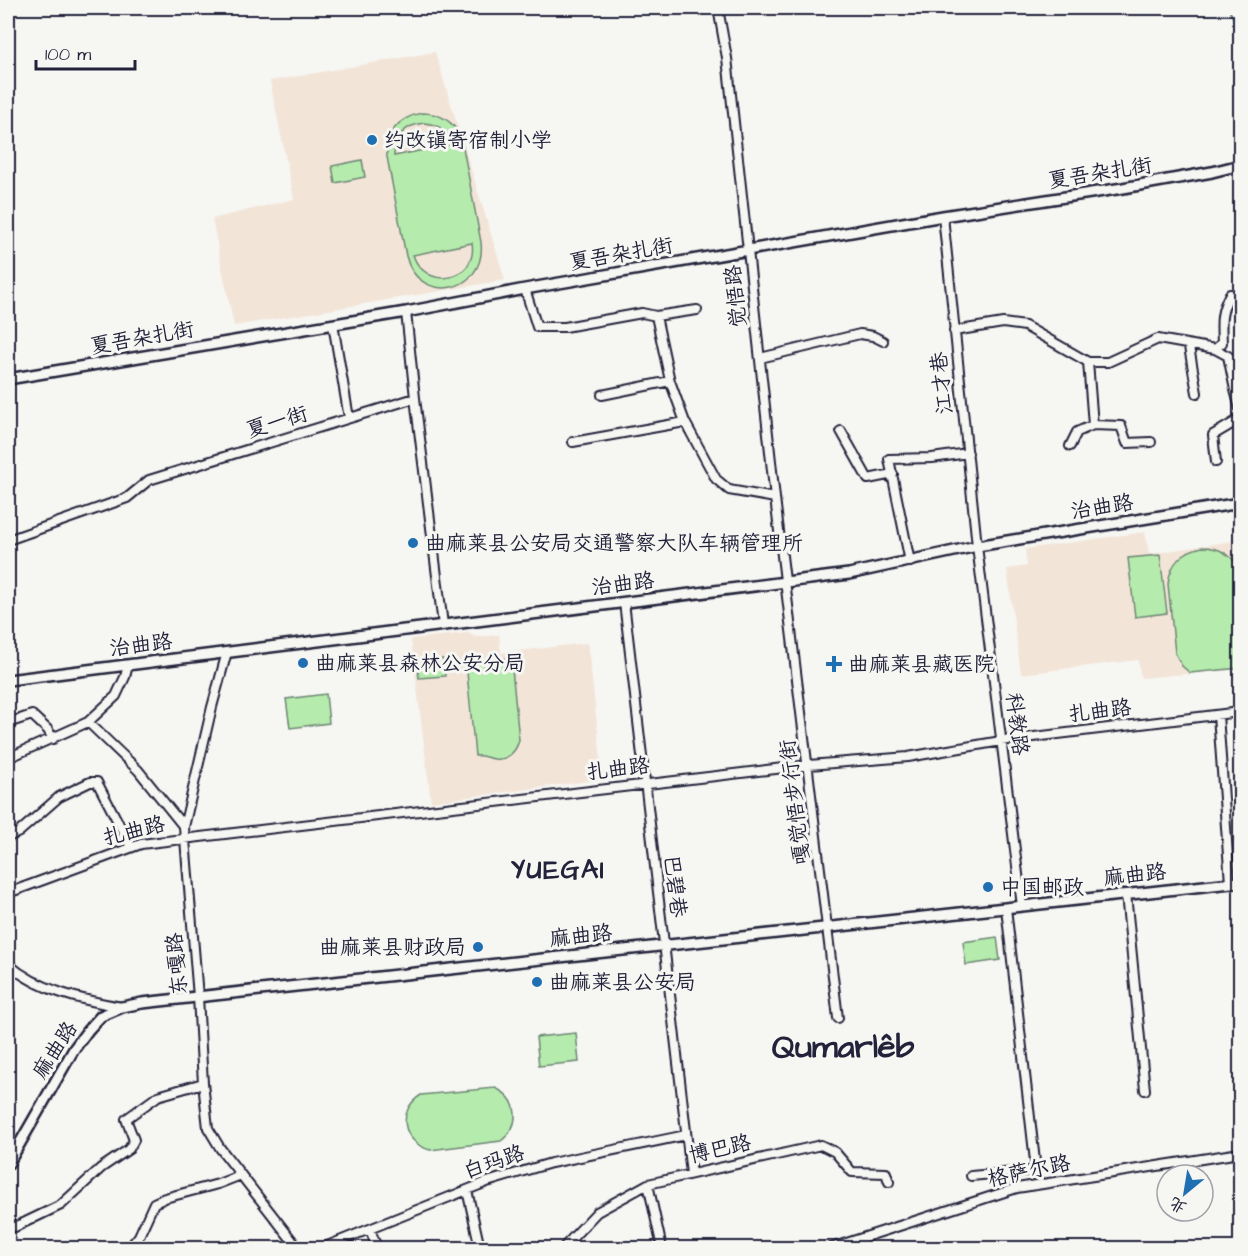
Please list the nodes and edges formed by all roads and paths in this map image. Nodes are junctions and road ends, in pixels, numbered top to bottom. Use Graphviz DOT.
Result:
graph roads {
  1 [pos="718,8"];
  2 [pos="1240,165"];
  3 [pos="944,216"];
  4 [pos="749,250"];
  5 [pos="525,289"];
  6 [pos="1240,294"];
  7 [pos="697,310"];
  8 [pos="406,312"];
  9 [pos="656,316"];
  10 [pos="333,324"];
  11 [pos="954,331"];
  12 [pos="883,341"];
  13 [pos="1189,347"];
  14 [pos="1215,349"];
  15 [pos="1228,356"];
  16 [pos="760,358"];
  17 [pos="1088,363"];
  18 [pos="1240,366"];
  19 [pos="8,379"];
  20 [pos="670,381"];
  21 [pos="1197,393"];
  22 [pos="602,395"];
  23 [pos="415,398"];
  24 [pos="1240,409"];
  25 [pos="349,418"];
  26 [pos="1240,419"];
  27 [pos="685,422"];
  28 [pos="1093,425"];
  29 [pos="841,431"];
  30 [pos="573,442"];
  31 [pos="1151,442"];
  32 [pos="1070,446"];
  33 [pos="968,453"];
  34 [pos="1216,462"];
  35 [pos="893,474"];
  36 [pos="775,498"];
  37 [pos="1240,503"];
  38 [pos="8,540"];
  39 [pos="977,546"];
  40 [pos="910,561"];
  41 [pos="786,581"];
  42 [pos="624,602"];
  43 [pos="443,625"];
  44 [pos="227,652"];
  45 [pos="128,664"];
  46 [pos="8,680"];
  47 [pos="1240,712"];
  48 [pos="1218,715"];
  49 [pos="88,722"];
  50 [pos="8,723"];
  51 [pos="53,738"];
  52 [pos="1001,741"];
  53 [pos="8,758"];
  54 [pos="808,765"];
  55 [pos="644,784"];
  56 [pos="184,827"];
  57 [pos="8,837"];
  58 [pos="184,838"];
  59 [pos="131,847"];
  60 [pos="1240,882"];
  61 [pos="1230,883"];
  62 [pos="8,893"];
  63 [pos="1126,894"];
  64 [pos="1022,906"];
  65 [pos="1006,908"];
  66 [pos="828,927"];
  67 [pos="664,944"];
  68 [pos="8,964"];
  69 [pos="198,997"];
  70 [pos="122,1007"];
  71 [pos="838,1018"];
  72 [pos="203,1083"];
  73 [pos="1145,1090"];
  74 [pos="686,1135"];
  75 [pos="8,1143"];
  76 [pos="16,1149"];
  77 [pos="1240,1153"];
  78 [pos="8,1164"];
  79 [pos="691,1174"];
  80 [pos="241,1175"];
  81 [pos="971,1176"];
  82 [pos="889,1182"];
  83 [pos="648,1184"];
  84 [pos="467,1190"];
  85 [pos="8,1222"];
  86 [pos="370,1230"];
  87 [pos="129,1248"];
  88 [pos="298,1248"];
  89 [pos="322,1248"];
  90 [pos="377,1248"];
  91 [pos="480,1248"];
  92 [pos="563,1248"];
  93 [pos="662,1248"];
  94 [pos="831,1248"];
  1 -- 4 [label="street, 觉悟路"];
  2 -- 3 [label="main road, 夏吾杂扎街"];
  3 -- 4 [label="main road, 夏吾杂扎街"];
  3 -- 11 [label="street, 江才巷"];
  4 -- 5 [label="main road, 夏吾杂扎街"];
  4 -- 16 [label="street, 觉悟路"];
  5 -- 8 [label="main road, 夏吾杂扎街"];
  5 -- 9 [label="street"];
  6 -- 14 [label="street"];
  7 -- 9 [label="street"];
  8 -- 10 [label="main road, 夏吾杂扎街"];
  8 -- 23 [label="street"];
  9 -- 20 [label="street"];
  10 -- 19 [label="main road, 夏吾杂扎街"];
  10 -- 25 [label="street"];
  11 -- 17 [label="street"];
  11 -- 33 [label="street, 江才巷"];
  12 -- 16 [label="street"];
  13 -- 21 [label="street"];
  14 -- 15 [label="street"];
  14 -- 17 [label="street"];
  15 -- 18 [label="street"];
  15 -- 24 [label="street"];
  16 -- 36 [label="street, 觉悟路"];
  17 -- 28 [label="street"];
  20 -- 22 [label="street"];
  20 -- 27 [label="street"];
  23 -- 25 [label="street, 夏一街"];
  23 -- 43 [label="street"];
  25 -- 38 [label="street, 夏一街"];
  26 -- 34 [label="street"];
  27 -- 30 [label="street"];
  27 -- 36 [label="street"];
  28 -- 31 [label="street"];
  28 -- 32 [label="street"];
  29 -- 35 [label="street"];
  33 -- 35 [label="street"];
  33 -- 39 [label="street, 江才巷"];
  35 -- 40 [label="street"];
  36 -- 41 [label="street, 觉悟路"];
  37 -- 39 [label="main road, 治曲路"];
  39 -- 40 [label="main road, 治曲路"];
  39 -- 52 [label="street, 科教路"];
  40 -- 41 [label="main road, 治曲路"];
  41 -- 42 [label="main road, 治曲路"];
  41 -- 54 [label="street, 嘎觉悟步行街"];
  42 -- 43 [label="main road, 治曲路"];
  42 -- 55 [label="street, 巴碧巷"];
  43 -- 44 [label="main road, 治曲路"];
  44 -- 45 [label="main road, 治曲路"];
  44 -- 56 [label="street, 东嘎路"];
  45 -- 46 [label="main road, 治曲路"];
  45 -- 49 [label="street"];
  47 -- 48 [label="street, 扎曲路"];
  48 -- 52 [label="street, 扎曲路"];
  48 -- 61 [label="street"];
  49 -- 51 [label="street"];
  49 -- 56 [label="street"];
  50 -- 51 [label="street"];
  51 -- 53 [label="street"];
  52 -- 54 [label="street, 扎曲路"];
  52 -- 64 [label="street, 科教路"];
  54 -- 55 [label="street, 扎曲路"];
  54 -- 66 [label="street, 嘎觉悟步行街"];
  55 -- 58 [label="street, 扎曲路"];
  55 -- 67 [label="street, 巴碧巷"];
  56 -- 58 [label="street, 东嘎路"];
  57 -- 59 [label="street"];
  58 -- 59 [label="street, 扎曲路"];
  58 -- 69 [label="street, 东嘎路"];
  59 -- 62 [label="street, 扎曲路"];
  60 -- 61 [label="main road, 麻曲路"];
  61 -- 63 [label="main road, 麻曲路"];
  63 -- 64 [label="main road, 麻曲路"];
  63 -- 73 [label="street"];
  64 -- 65 [label="main road, 麻曲路"];
  65 -- 66 [label="main road, 麻曲路"];
  65 -- 81 [label="street"];
  66 -- 67 [label="main road, 麻曲路"];
  66 -- 71 [label="street, 嘎觉悟步行街"];
  67 -- 69 [label="main road, 麻曲路"];
  67 -- 74 [label="street, 巴碧巷"];
  68 -- 70 [label="street"];
  69 -- 70 [label="main road, 麻曲路"];
  69 -- 72 [label="street, 东嘎路"];
  70 -- 76 [label="main road, 麻曲路"];
  72 -- 80 [label="street, 东嘎路"];
  72 -- 85 [label="street"];
  74 -- 79 [label="street, 巴碧巷"];
  74 -- 84 [label="street, 白玛路"];
  75 -- 76 [label="street"];
  76 -- 78 [label="main road, 麻曲路"];
  77 -- 94 [label="street, 格萨尔路"];
  79 -- 82 [label="street, 博巴路"];
  79 -- 83 [label="street, 博巴路"];
  80 -- 87 [label="street"];
  80 -- 88 [label="street, 东嘎路"];
  83 -- 92 [label="street, 博巴路"];
  83 -- 93 [label="street"];
  84 -- 86 [label="street, 白玛路"];
  84 -- 91 [label="street"];
  86 -- 89 [label="street, 白玛路"];
  86 -- 90 [label="street"];
}
